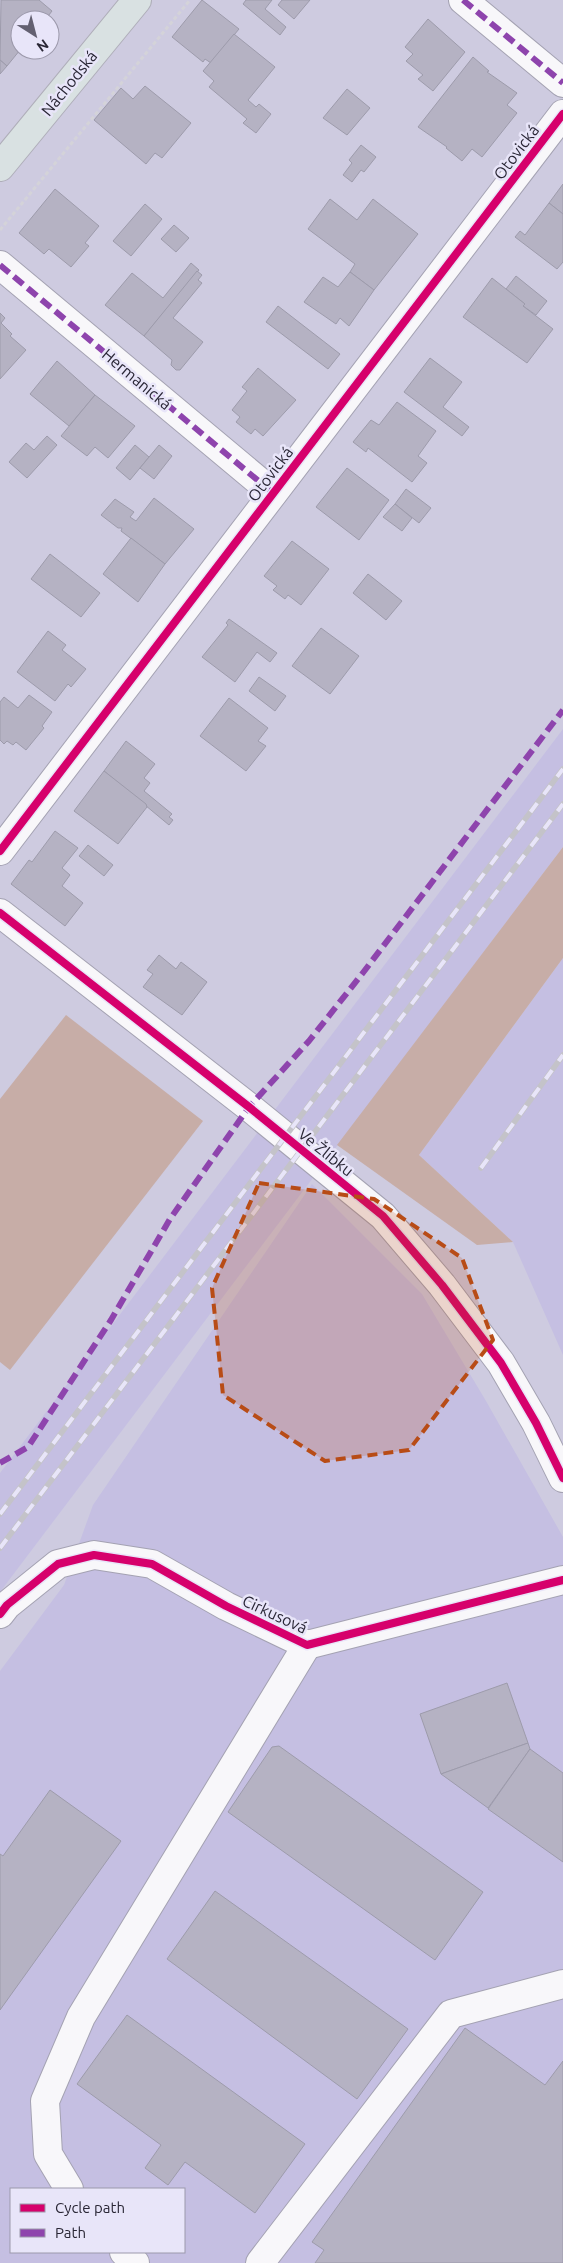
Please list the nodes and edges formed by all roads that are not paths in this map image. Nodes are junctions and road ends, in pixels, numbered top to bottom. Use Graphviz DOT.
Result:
graph roads {
  1 [pos="137,0"];
  2 [pos="462,0"];
  3 [pos="563,83"];
  4 [pos="563,114"];
  5 [pos="0,167"];
  6 [pos="0,264"];
  7 [pos="274,493"];
  8 [pos="0,851"];
  9 [pos="0,913"];
  10 [pos="563,1478"];
  11 [pos="563,1580"];
  12 [pos="0,1614"];
  13 [pos="307,1645"];
  14 [pos="563,1984"];
  15 [pos="68,2188"];
  16 [pos="125,2253"];
  17 [pos="135,2263"];
  18 [pos="260,2263"];
  1 -- 5 [label="main road, Náchodská"];
  2 -- 3 [label="street"];
  4 -- 7 [label="street, Otovická"];
  6 -- 7 [label="street, Hermanická"];
  7 -- 8 [label="street, Otovická"];
  9 -- 10 [label="street, Ve Žlíbku"];
  11 -- 13 [label="street, Cirkusová"];
  12 -- 13 [label="street, Cirkusová"];
  13 -- 15 [label="street"];
  14 -- 18 [label="street"];
  16 -- 17 [label="street"];
}
